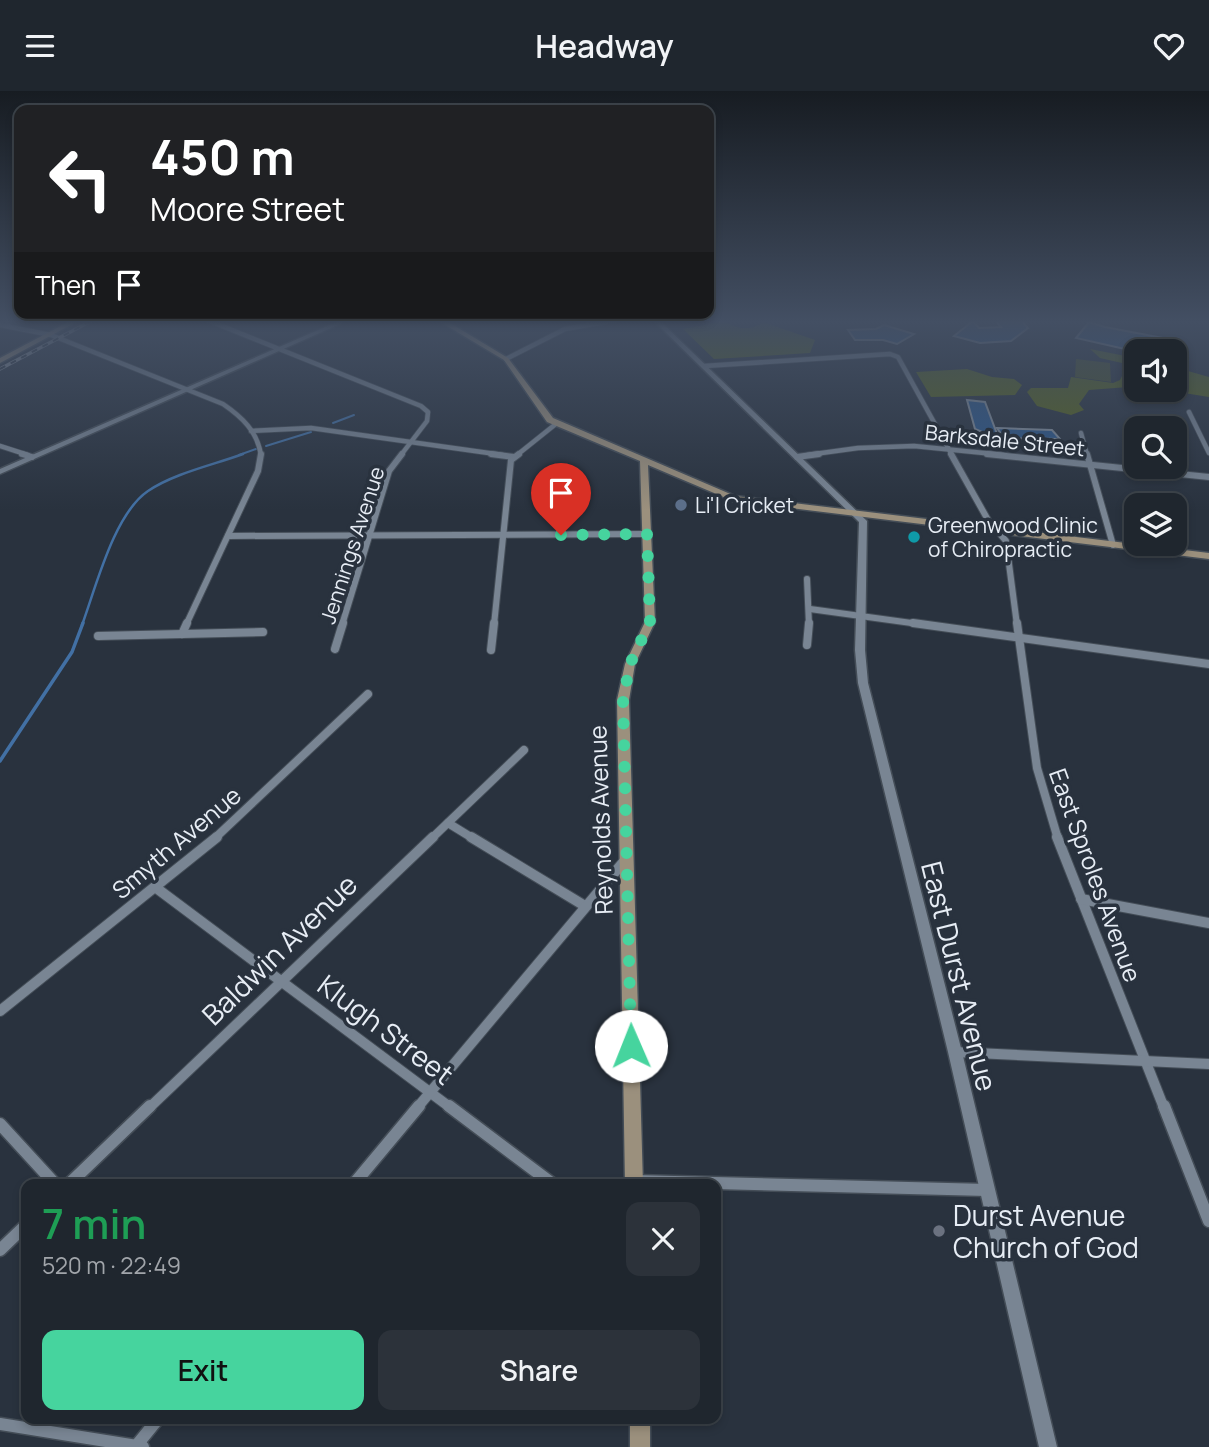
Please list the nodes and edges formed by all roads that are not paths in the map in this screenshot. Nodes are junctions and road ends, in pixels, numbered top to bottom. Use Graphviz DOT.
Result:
graph roads {
  1 [pos="173,383"];
  2 [pos="201,383"];
  3 [pos="365,383"];
  4 [pos="522,383"];
  5 [pos="722,383"];
  6 [pos="913,383"];
  7 [pos="188,389"];
  8 [pos="1189,412"];
  9 [pos="557,423"];
  10 [pos="251,431"];
  11 [pos="1081,433"];
  12 [pos="410,442"];
  13 [pos="0,446"];
  14 [pos="950,450"];
  15 [pos="1209,453"];
  16 [pos="32,457"];
  17 [pos="514,457"];
  18 [pos="797,457"];
  19 [pos="644,460"];
  20 [pos="1090,464"];
  21 [pos="0,472"];
  22 [pos="1209,477"];
  23 [pos="857,515"];
  24 [pos="996,531"];
  25 [pos="647,534"];
  26 [pos="370,535"];
  27 [pos="503,535"];
  28 [pos="228,536"];
  29 [pos="1113,545"];
  30 [pos="1209,556"];
  31 [pos="807,579"];
  32 [pos="810,609"];
  33 [pos="860,615"];
  34 [pos="263,632"];
  35 [pos="182,634"];
  36 [pos="98,636"];
  37 [pos="1020,638"];
  38 [pos="807,645"];
  39 [pos="335,649"];
  40 [pos="491,650"];
  41 [pos="1209,664"];
  42 [pos="368,694"];
  43 [pos="524,750"];
  44 [pos="447,823"];
  45 [pos="628,857"];
  46 [pos="155,887"];
  47 [pos="1081,899"];
  48 [pos="585,906"];
  49 [pos="1209,923"];
  50 [pos="282,980"];
  51 [pos="0,1011"];
  52 [pos="955,1052"];
  53 [pos="1145,1062"];
  54 [pos="1209,1065"];
  55 [pos="431,1092"];
  56 [pos="0,1124"];
  57 [pos="51,1179"];
  58 [pos="74,1179"];
  59 [pos="358,1179"];
  60 [pos="546,1179"];
  61 [pos="634,1179"];
  62 [pos="721,1185"];
  63 [pos="988,1190"];
  64 [pos="1209,1221"];
  65 [pos="21,1230"];
  66 [pos="0,1250"];
  67 [pos="0,1424"];
  68 [pos="155,1424"];
  69 [pos="639,1424"];
  70 [pos="139,1447"];
  71 [pos="640,1447"];
  72 [pos="1048,1447"];
  1 -- 7 [label="street"];
  2 -- 7 [label="street"];
  3 -- 12 [label="street, Jennings Avenue"];
  4 -- 9 [label="main road"];
  5 -- 18 [label="street"];
  6 -- 14 [label="street, East Sproles Avenue"];
  7 -- 10 [label="street"];
  7 -- 16 [label="street"];
  8 -- 15 [label="street"];
  9 -- 17 [label="street"];
  9 -- 19 [label="main road"];
  10 -- 12 [label="street"];
  10 -- 28 [label="street"];
  11 -- 20 [label="street"];
  12 -- 17 [label="street"];
  12 -- 26 [label="street, Jennings Avenue"];
  13 -- 16 [label="street"];
  14 -- 18 [label="street, Barksdale Street"];
  14 -- 20 [label="street, Barksdale Street"];
  14 -- 24 [label="street, East Sproles Avenue"];
  16 -- 21 [label="street"];
  17 -- 27 [label="street"];
  18 -- 23 [label="street"];
  19 -- 23 [label="main road"];
  19 -- 25 [label="main road, Reynolds Avenue"];
  20 -- 22 [label="street, Barksdale Street"];
  20 -- 29 [label="street"];
  23 -- 24 [label="main road"];
  23 -- 33 [label="street, East Durst Avenue"];
  24 -- 29 [label="main road"];
  24 -- 37 [label="street, East Sproles Avenue"];
  25 -- 27 [label="street"];
  25 -- 45 [label="main road, Reynolds Avenue"];
  26 -- 27 [label="street"];
  26 -- 28 [label="street"];
  26 -- 39 [label="street, Jennings Avenue"];
  27 -- 40 [label="street"];
  28 -- 35 [label="street"];
  29 -- 30 [label="main road"];
  31 -- 32 [label="street"];
  32 -- 33 [label="street"];
  32 -- 38 [label="street"];
  33 -- 37 [label="street"];
  33 -- 52 [label="street, East Durst Avenue"];
  34 -- 35 [label="street"];
  35 -- 36 [label="street"];
  37 -- 41 [label="street"];
  37 -- 47 [label="street, East Sproles Avenue"];
  42 -- 46 [label="street, Smyth Avenue"];
  43 -- 44 [label="street, Baldwin Avenue"];
  44 -- 48 [label="street"];
  44 -- 50 [label="street, Baldwin Avenue"];
  45 -- 48 [label="street"];
  45 -- 61 [label="main road, Reynolds Avenue"];
  46 -- 50 [label="street, Klugh Street"];
  46 -- 51 [label="street, Smyth Avenue"];
  47 -- 49 [label="street"];
  47 -- 53 [label="street, East Sproles Avenue"];
  48 -- 55 [label="street"];
  50 -- 55 [label="street, Klugh Street"];
  50 -- 58 [label="street, Baldwin Avenue"];
  52 -- 53 [label="street"];
  52 -- 63 [label="street, East Durst Avenue"];
  53 -- 54 [label="street"];
  53 -- 64 [label="street, East Sproles Avenue"];
  55 -- 59 [label="street"];
  55 -- 60 [label="street, Klugh Street"];
  56 -- 57 [label="street"];
  62 -- 63 [label="street"];
  63 -- 72 [label="street, East Durst Avenue"];
  65 -- 66 [label="street"];
  67 -- 70 [label="street"];
  68 -- 70 [label="street"];
  69 -- 71 [label="main road"];
}
